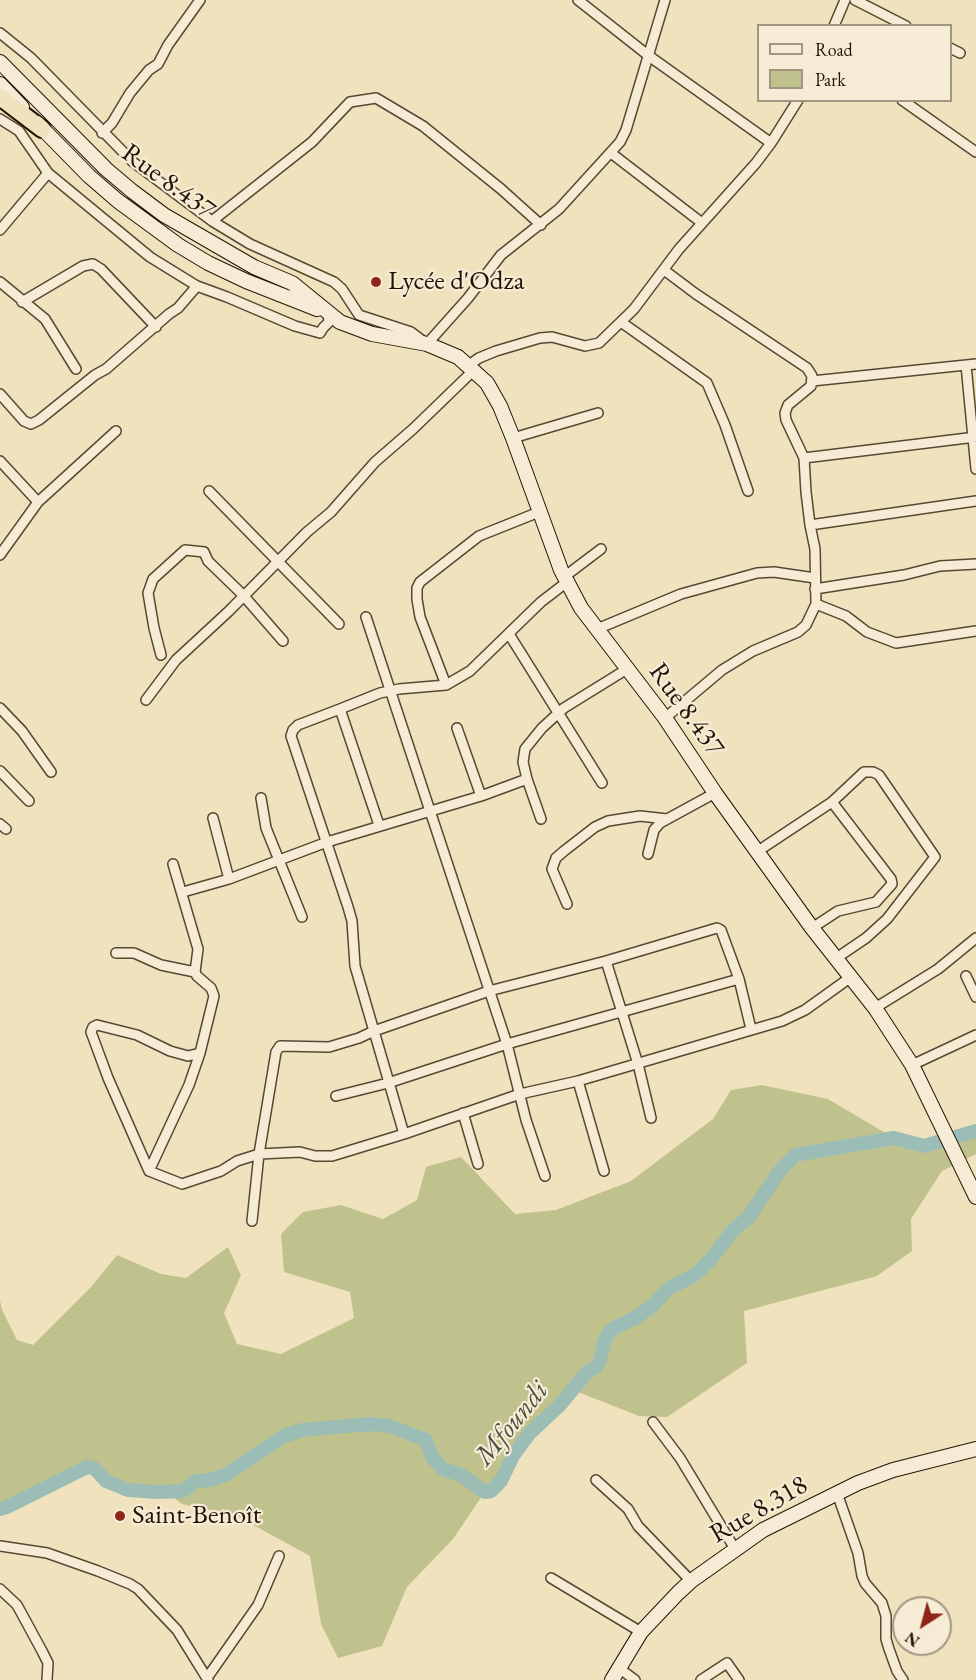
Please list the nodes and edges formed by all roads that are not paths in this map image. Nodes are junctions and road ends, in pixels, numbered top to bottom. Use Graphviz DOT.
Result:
graph roads {
  1 [pos="201,0"];
  2 [pos="578,0"];
  3 [pos="665,0"];
  4 [pos="845,0"];
  5 [pos="855,0"];
  6 [pos="835,24"];
  7 [pos="902,24"];
  8 [pos="0,33"];
  9 [pos="952,49"];
  10 [pos="960,53"];
  11 [pos="649,56"];
  12 [pos="0,62"];
  13 [pos="0,88"];
  14 [pos="797,102"];
  15 [pos="905,102"];
  16 [pos="0,119"];
  17 [pos="42,129"];
  18 [pos="102,133"];
  19 [pos="771,143"];
  20 [pos="976,152"];
  21 [pos="611,153"];
  22 [pos="48,173"];
  23 [pos="212,221"];
  24 [pos="702,223"];
  25 [pos="541,225"];
  26 [pos="0,230"];
  27 [pos="664,270"];
  28 [pos="0,282"];
  29 [pos="197,286"];
  30 [pos="22,302"];
  31 [pos="328,313"];
  32 [pos="621,322"];
  33 [pos="156,327"];
  34 [pos="427,344"];
  35 [pos="971,364"];
  36 [pos="472,368"];
  37 [pos="76,369"];
  38 [pos="812,381"];
  39 [pos="0,394"];
  40 [pos="598,413"];
  41 [pos="116,431"];
  42 [pos="974,437"];
  43 [pos="513,438"];
  44 [pos="804,458"];
  45 [pos="0,461"];
  46 [pos="976,469"];
  47 [pos="209,491"];
  48 [pos="748,491"];
  49 [pos="976,501"];
  50 [pos="38,502"];
  51 [pos="539,512"];
  52 [pos="810,525"];
  53 [pos="601,549"];
  54 [pos="0,555"];
  55 [pos="277,562"];
  56 [pos="976,564"];
  57 [pos="815,578"];
  58 [pos="566,579"];
  59 [pos="815,589"];
  60 [pos="243,595"];
  61 [pos="816,604"];
  62 [pos="366,617"];
  63 [pos="339,624"];
  64 [pos="597,629"];
  65 [pos="976,631"];
  66 [pos="509,634"];
  67 [pos="283,641"];
  68 [pos="161,655"];
  69 [pos="627,669"];
  70 [pos="446,685"];
  71 [pos="389,691"];
  72 [pos="146,700"];
  73 [pos="0,708"];
  74 [pos="340,709"];
  75 [pos="559,712"];
  76 [pos="665,718"];
  77 [pos="457,728"];
  78 [pos="0,771"];
  79 [pos="51,772"];
  80 [pos="527,779"];
  81 [pos="602,783"];
  82 [pos="715,793"];
  83 [pos="481,796"];
  84 [pos="261,798"];
  85 [pos="29,801"];
  86 [pos="832,802"];
  87 [pos="429,812"];
  88 [pos="213,818"];
  89 [pos="541,819"];
  90 [pos="667,819"];
  91 [pos="379,825"];
  92 [pos="327,842"];
  93 [pos="758,851"];
  94 [pos="648,854"];
  95 [pos="279,861"];
  96 [pos="173,864"];
  97 [pos="230,879"];
  98 [pos="183,892"];
  99 [pos="567,904"];
  100 [pos="302,917"];
  101 [pos="812,928"];
  102 [pos="976,938"];
  103 [pos="116,953"];
  104 [pos="835,959"];
  105 [pos="606,961"];
  106 [pos="195,972"];
  107 [pos="966,976"];
  108 [pos="851,977"];
  109 [pos="739,979"];
  110 [pos="489,991"];
  111 [pos="976,997"];
  112 [pos="875,1008"];
  113 [pos="622,1012"];
  114 [pos="751,1029"];
  115 [pos="374,1031"];
  116 [pos="976,1035"];
  117 [pos="507,1044"];
  118 [pos="200,1053"];
  119 [pos="638,1064"];
  120 [pos="912,1065"];
  121 [pos="578,1081"];
  122 [pos="388,1083"];
  123 [pos="520,1094"];
  124 [pos="336,1096"];
  125 [pos="463,1113"];
  126 [pos="651,1118"];
  127 [pos="404,1134"];
  128 [pos="259,1154"];
  129 [pos="478,1164"];
  130 [pos="149,1171"];
  131 [pos="604,1171"];
  132 [pos="544,1176"];
  133 [pos="976,1197"];
  134 [pos="252,1221"];
  135 [pos="653,1422"];
  136 [pos="975,1452"];
  137 [pos="596,1480"];
  138 [pos="837,1493"];
  139 [pos="0,1546"];
  140 [pos="735,1549"];
  141 [pos="279,1556"];
  142 [pos="551,1578"];
  143 [pos="691,1581"];
  144 [pos="0,1589"];
  145 [pos="641,1632"];
  146 [pos="616,1674"];
  147 [pos="207,1679"];
  148 [pos="47,1680"];
  149 [pos="635,1680"];
  150 [pos="701,1680"];
  151 [pos="739,1680"];
  152 [pos="903,1680"];
  1 -- 18 [label="street"];
  2 -- 11 [label="street"];
  3 -- 11 [label="street"];
  4 -- 6 [label="street"];
  5 -- 7 [label="street"];
  8 -- 18 [label="street"];
  9 -- 10 [label="street"];
  11 -- 19 [label="street"];
  11 -- 21 [label="street"];
  12 -- 31 [label="main road, Rue 8.437"];
  13 -- 17 [label="highway"];
  14 -- 19 [label="street"];
  15 -- 20 [label="street"];
  16 -- 22 [label="street"];
  17 -- 31 [label="main road, Rue 8.437"];
  18 -- 23 [label="street"];
  19 -- 24 [label="street"];
  21 -- 24 [label="street"];
  21 -- 25 [label="street"];
  22 -- 26 [label="street"];
  22 -- 29 [label="street"];
  23 -- 25 [label="street"];
  23 -- 34 [label="street"];
  24 -- 27 [label="street"];
  25 -- 34 [label="street"];
  27 -- 32 [label="street"];
  27 -- 38 [label="street"];
  28 -- 30 [label="street"];
  29 -- 31 [label="street"];
  29 -- 33 [label="street"];
  30 -- 33 [label="street"];
  30 -- 37 [label="street"];
  31 -- 34 [label="main road, Rue 8.437"];
  32 -- 36 [label="street"];
  32 -- 48 [label="street"];
  33 -- 39 [label="street"];
  34 -- 36 [label="main road, Rue 8.437"];
  35 -- 38 [label="street"];
  35 -- 42 [label="street"];
  36 -- 43 [label="main road, Rue 8.437"];
  36 -- 55 [label="street"];
  38 -- 44 [label="street"];
  40 -- 43 [label="street"];
  41 -- 50 [label="street"];
  42 -- 44 [label="street"];
  42 -- 46 [label="street"];
  43 -- 51 [label="main road, Rue 8.437"];
  44 -- 52 [label="street"];
  45 -- 50 [label="street"];
  47 -- 55 [label="street"];
  49 -- 52 [label="street"];
  50 -- 54 [label="street"];
  51 -- 58 [label="main road, Rue 8.437"];
  51 -- 70 [label="street"];
  52 -- 57 [label="street"];
  53 -- 58 [label="street"];
  55 -- 60 [label="street"];
  55 -- 63 [label="street"];
  56 -- 59 [label="street"];
  57 -- 59 [label="street"];
  57 -- 64 [label="street"];
  58 -- 64 [label="main road, Rue 8.437"];
  58 -- 66 [label="street"];
  59 -- 61 [label="street"];
  60 -- 67 [label="street"];
  60 -- 68 [label="street"];
  60 -- 72 [label="street"];
  61 -- 65 [label="street"];
  61 -- 76 [label="street"];
  62 -- 71 [label="street"];
  64 -- 69 [label="main road, Rue 8.437"];
  66 -- 70 [label="street"];
  66 -- 75 [label="street"];
  69 -- 75 [label="street"];
  69 -- 76 [label="main road, Rue 8.437"];
  70 -- 71 [label="street"];
  71 -- 74 [label="street"];
  71 -- 87 [label="street"];
  73 -- 79 [label="street"];
  74 -- 91 [label="street"];
  74 -- 92 [label="street"];
  75 -- 80 [label="street"];
  75 -- 81 [label="street"];
  76 -- 82 [label="main road, Rue 8.437"];
  77 -- 83 [label="street"];
  78 -- 85 [label="street"];
  80 -- 83 [label="street"];
  80 -- 89 [label="street"];
  82 -- 90 [label="street"];
  82 -- 93 [label="main road, Rue 8.437"];
  83 -- 87 [label="street"];
  84 -- 95 [label="street"];
  86 -- 93 [label="street"];
  86 -- 101 [label="street"];
  86 -- 104 [label="street"];
  87 -- 91 [label="street"];
  87 -- 110 [label="street"];
  88 -- 97 [label="street"];
  90 -- 94 [label="street"];
  90 -- 99 [label="street"];
  91 -- 92 [label="street"];
  92 -- 95 [label="street"];
  92 -- 115 [label="street"];
  93 -- 101 [label="main road, Rue 8.437"];
  95 -- 97 [label="street"];
  95 -- 100 [label="street"];
  96 -- 98 [label="street"];
  97 -- 98 [label="street"];
  98 -- 106 [label="street"];
  101 -- 104 [label="main road, Rue 8.437"];
  102 -- 112 [label="street"];
  103 -- 106 [label="street"];
  104 -- 108 [label="main road, Rue 8.437"];
  105 -- 109 [label="street"];
  105 -- 110 [label="street"];
  105 -- 113 [label="street"];
  106 -- 118 [label="street"];
  107 -- 111 [label="street"];
  108 -- 112 [label="main road, Rue 8.437"];
  108 -- 114 [label="street"];
  109 -- 113 [label="street"];
  109 -- 114 [label="street"];
  110 -- 115 [label="street"];
  110 -- 117 [label="street"];
  112 -- 120 [label="main road, Rue 8.437"];
  113 -- 117 [label="street"];
  113 -- 119 [label="street"];
  114 -- 119 [label="street"];
  115 -- 122 [label="street"];
  115 -- 128 [label="street"];
  116 -- 120 [label="street"];
  117 -- 122 [label="street"];
  117 -- 123 [label="street"];
  118 -- 130 [label="street"];
  118 -- 130 [label="street"];
  119 -- 121 [label="street"];
  119 -- 126 [label="street"];
  120 -- 133 [label="main road, Rue 8.437"];
  121 -- 123 [label="street"];
  121 -- 131 [label="street"];
  122 -- 124 [label="street"];
  122 -- 127 [label="street"];
  123 -- 125 [label="street"];
  123 -- 132 [label="street"];
  125 -- 127 [label="street"];
  125 -- 129 [label="street"];
  127 -- 128 [label="street"];
  128 -- 130 [label="street"];
  128 -- 134 [label="street"];
  135 -- 140 [label="street"];
  136 -- 138 [label="main road, Rue 8.318"];
  137 -- 143 [label="street"];
  138 -- 140 [label="main road, Rue 8.318"];
  138 -- 152 [label="street"];
  139 -- 147 [label="street"];
  140 -- 143 [label="main road, Rue 8.318"];
  141 -- 147 [label="street"];
  142 -- 145 [label="street"];
  143 -- 145 [label="main road, Rue 8.318"];
  144 -- 148 [label="street"];
  145 -- 146 [label="main road, Rue 8.318"];
  146 -- 149 [label="street"];
  150 -- 151 [label="street"];
}
